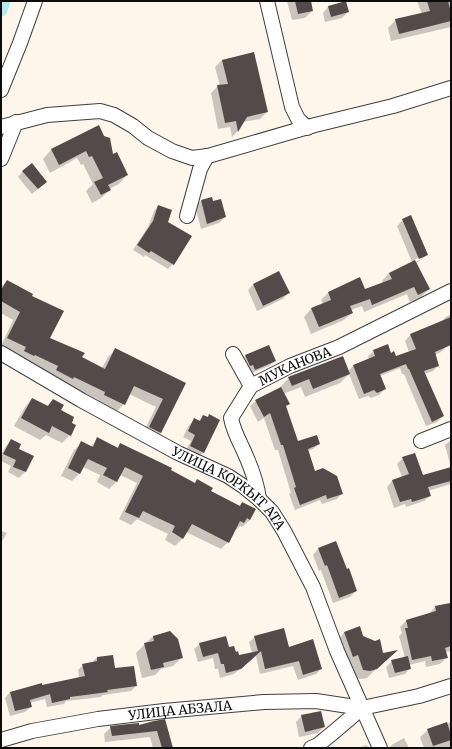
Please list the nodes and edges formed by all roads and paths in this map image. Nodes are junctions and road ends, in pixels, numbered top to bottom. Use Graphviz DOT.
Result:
graph roads {
  1 [pos="35,1"];
  2 [pos="267,1"];
  3 [pos="451,88"];
  4 [pos="1,90"];
  5 [pos="16,122"];
  6 [pos="1,127"];
  7 [pos="307,128"];
  8 [pos="207,156"];
  9 [pos="1,159"];
  10 [pos="187,216"];
  11 [pos="451,291"];
  12 [pos="1,353"];
  13 [pos="233,354"];
  14 [pos="251,386"];
  15 [pos="451,430"];
  16 [pos="421,441"];
  17 [pos="259,499"];
  18 [pos="451,686"];
  19 [pos="362,708"];
  20 [pos="1,740"];
  21 [pos="311,748"];
  22 [pos="380,748"];
  1 -- 4 [label="street"];
  2 -- 7 [label="street"];
  3 -- 7 [label="street"];
  5 -- 6 [label="street"];
  5 -- 8 [label="street"];
  5 -- 9 [label="street"];
  7 -- 8 [label="street"];
  8 -- 10 [label="street"];
  11 -- 14 [label="street, МУКАНОВА"];
  12 -- 17 [label="street, УЛИЦА КОРКЫТ АТА"];
  13 -- 14 [label="street"];
  14 -- 17 [label="street, МУКАНОВА"];
  15 -- 16 [label="street"];
  17 -- 19 [label="street, УЛИЦА КОРКЫТ АТА"];
  18 -- 19 [label="street"];
  19 -- 20 [label="street, УЛИЦА АБЗАЛА"];
  19 -- 21 [label="street"];
  19 -- 22 [label="street, УЛИЦА КОРКЫТ АТА"];
}
